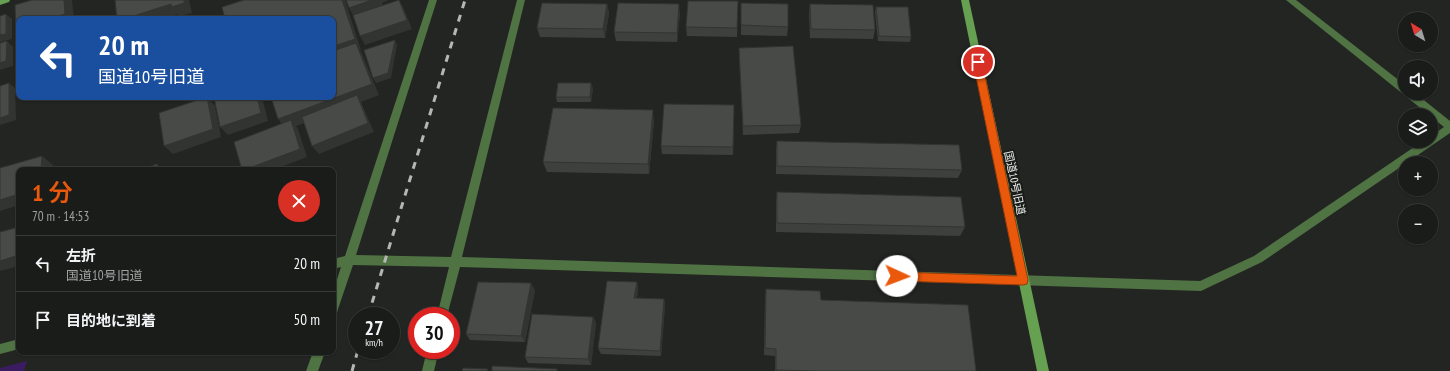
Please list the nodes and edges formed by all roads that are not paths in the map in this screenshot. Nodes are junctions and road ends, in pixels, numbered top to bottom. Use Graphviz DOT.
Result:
graph roads {
  1 [pos="6,0"];
  2 [pos="433,0"];
  3 [pos="522,0"];
  4 [pos="964,0"];
  5 [pos="1290,0"];
  6 [pos="0,2"];
  7 [pos="1398,85"];
  8 [pos="1417,100"];
  9 [pos="1450,127"];
  10 [pos="1438,136"];
  11 [pos="1421,148"];
  12 [pos="350,260"];
  13 [pos="455,262"];
  14 [pos="336,263"];
  15 [pos="1023,280"];
  16 [pos="336,300"];
  17 [pos="444,307"];
  18 [pos="16,345"];
  19 [pos="0,349"];
  20 [pos="318,355"];
  21 [pos="431,359"];
  22 [pos="312,371"];
  23 [pos="428,371"];
  24 [pos="1043,371"];
  1 -- 6 [label="street"];
  2 -- 12 [label="street"];
  3 -- 13 [label="street"];
  4 -- 15 [label="street, 国道10号旧道"];
  5 -- 7 [label="street"];
  8 -- 9 [label="street"];
  9 -- 10 [label="street"];
  11 -- 15 [label="street"];
  12 -- 13 [label="street"];
  12 -- 14 [label="street"];
  12 -- 16 [label="street"];
  13 -- 15 [label="street"];
  13 -- 17 [label="street"];
  15 -- 24 [label="street, 国道10号旧道"];
  18 -- 19 [label="street"];
  20 -- 22 [label="street"];
  21 -- 23 [label="street"];
}
